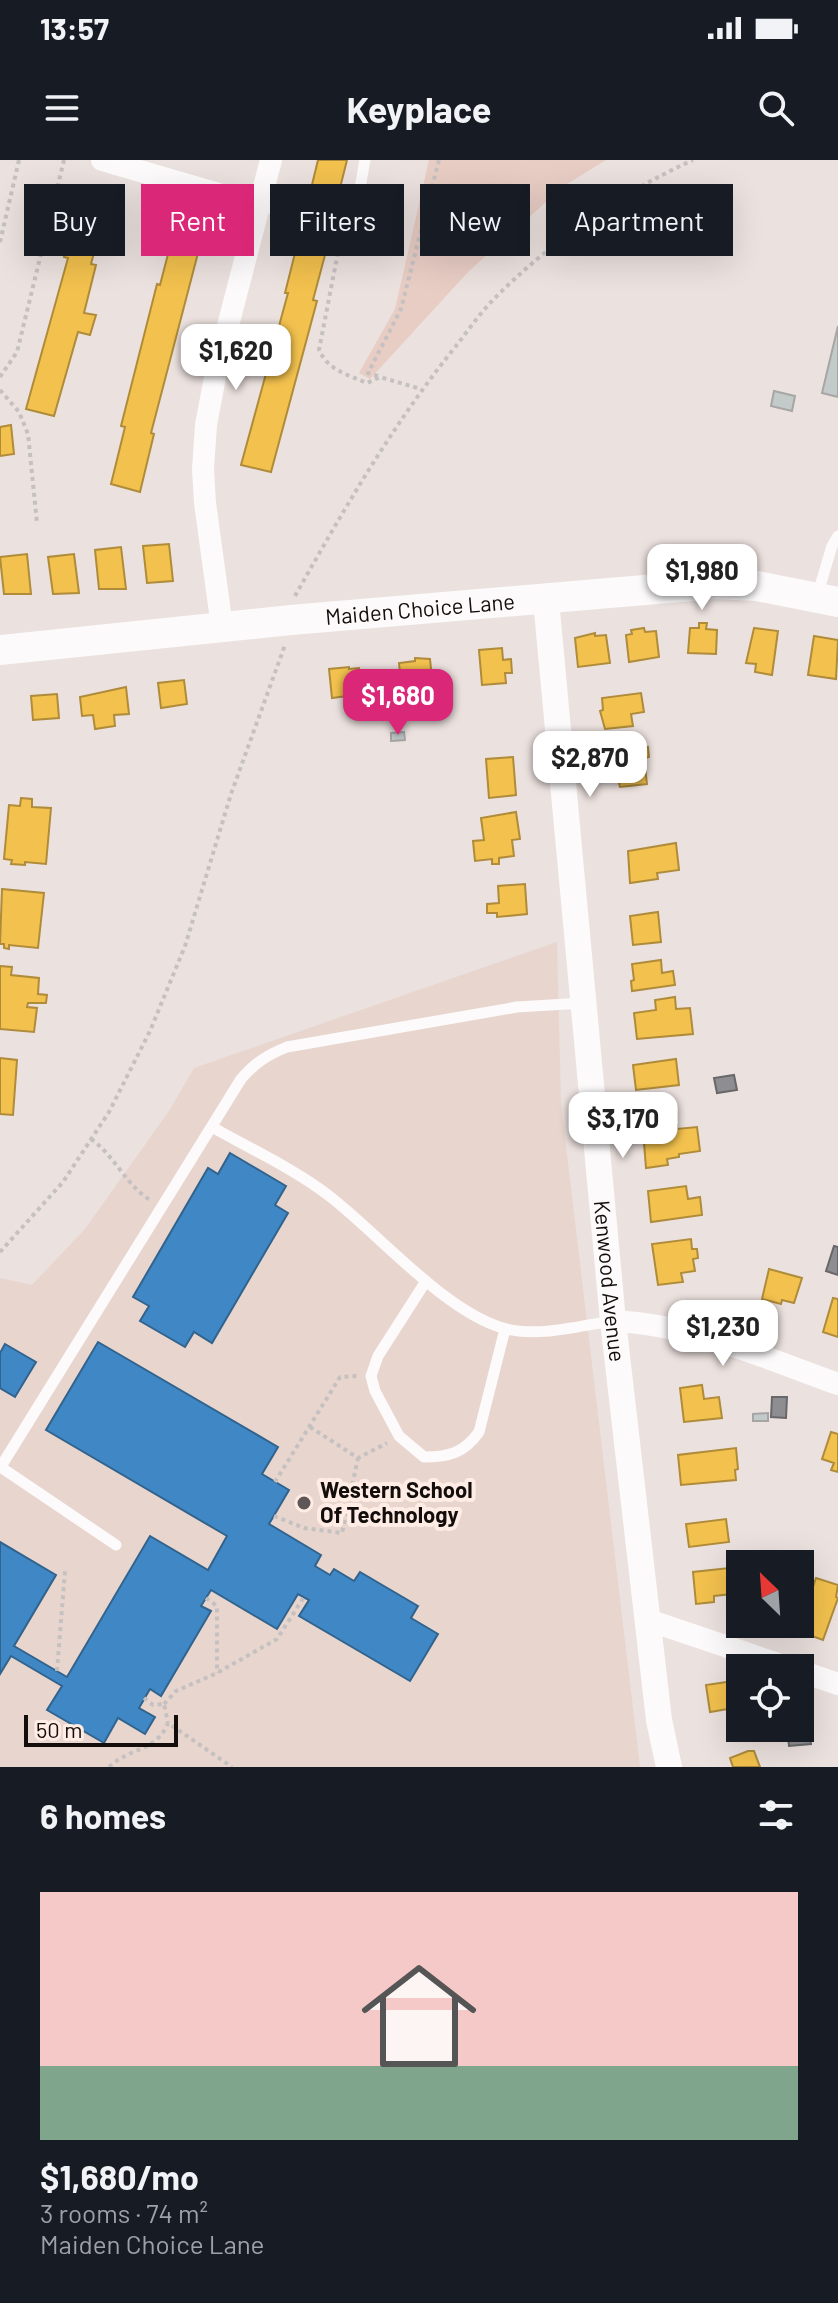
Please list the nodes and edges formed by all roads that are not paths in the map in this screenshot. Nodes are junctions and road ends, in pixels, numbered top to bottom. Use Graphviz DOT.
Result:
graph roads {
  1 [pos="102,160"];
  2 [pos="271,160"];
  3 [pos="365,160"];
  4 [pos="260,206"];
  5 [pos="838,536"];
  6 [pos="546,600"];
  7 [pos="828,600"];
  8 [pos="222,627"];
  9 [pos="0,650"];
  10 [pos="584,1003"];
  11 [pos="212,1127"];
  12 [pos="426,1281"];
  13 [pos="613,1321"];
  14 [pos="505,1329"];
  15 [pos="838,1384"];
  16 [pos="1,1468"];
  17 [pos="116,1545"];
  18 [pos="648,1620"];
  19 [pos="749,1654"];
  20 [pos="814,1676"];
  21 [pos="838,1684"];
  22 [pos="669,1767"];
  1 -- 4 [label="street"];
  2 -- 4 [label="street"];
  3 -- 4 [label="lane"];
  4 -- 8 [label="street"];
  5 -- 7 [label="lane"];
  6 -- 7 [label="main road, Maiden Choice Lane"];
  6 -- 8 [label="main road, Maiden Choice Lane"];
  6 -- 10 [label="street, Kenwood Avenue"];
  8 -- 9 [label="main road, Maiden Choice Lane"];
  10 -- 11 [label="lane"];
  10 -- 13 [label="street, Kenwood Avenue"];
  11 -- 12 [label="lane"];
  11 -- 16 [label="lane"];
  12 -- 14 [label="lane"];
  12 -- 14 [label="lane"];
  13 -- 14 [label="lane"];
  13 -- 15 [label="street"];
  13 -- 18 [label="street, Kenwood Avenue"];
  16 -- 17 [label="lane"];
  18 -- 19 [label="street"];
  18 -- 22 [label="street, Kenwood Avenue"];
  20 -- 21 [label="street"];
}
